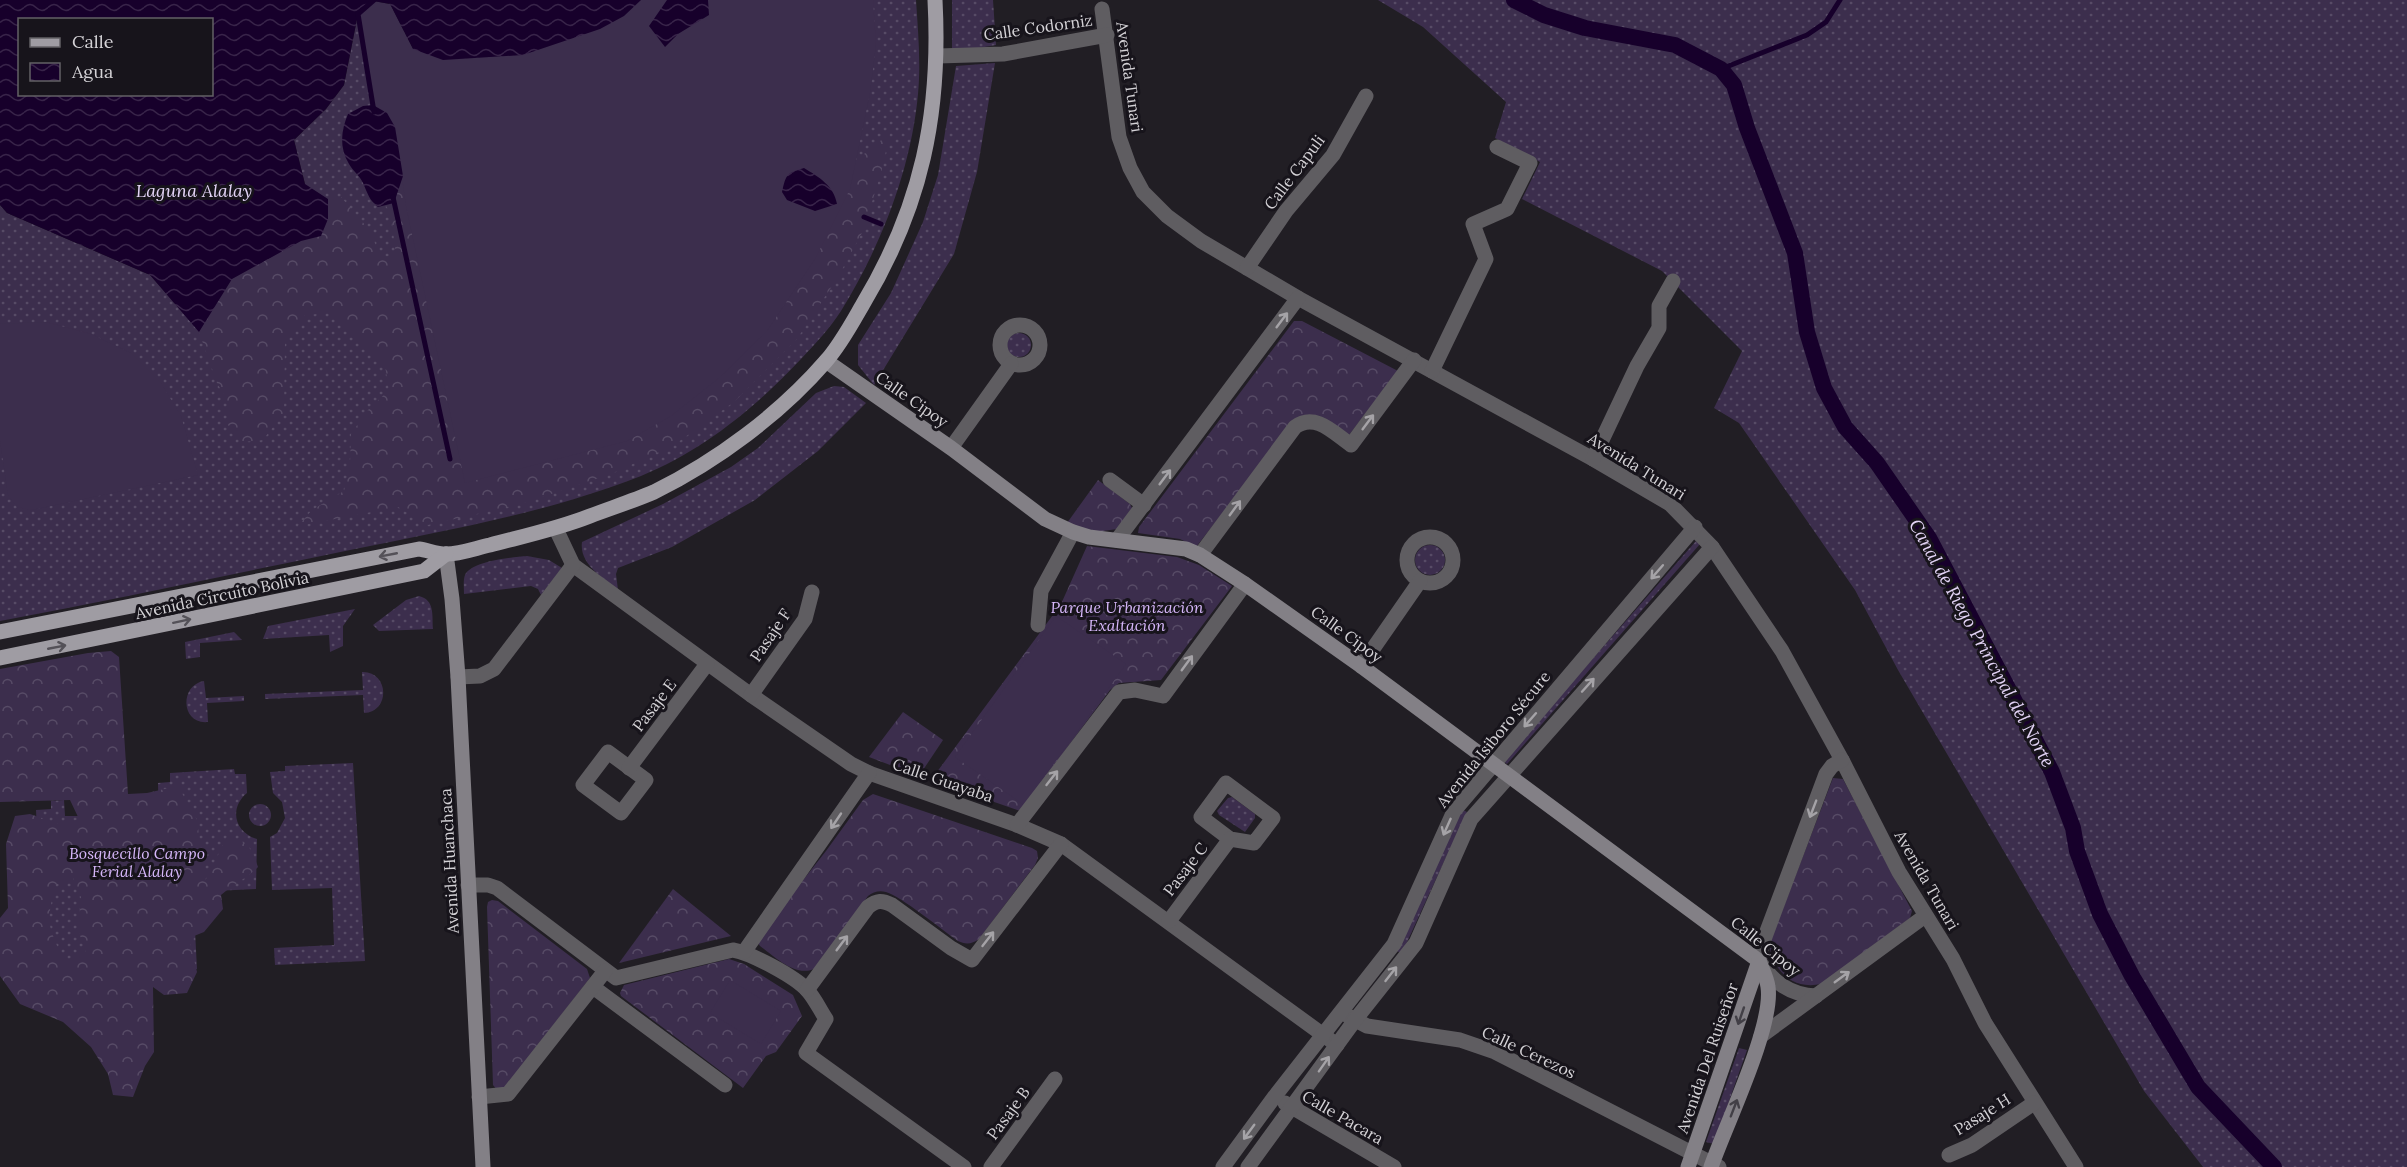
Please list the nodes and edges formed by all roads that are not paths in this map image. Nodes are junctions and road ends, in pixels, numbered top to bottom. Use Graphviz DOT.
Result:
graph roads {
  1 [pos="935,0"];
  2 [pos="1102,9"];
  3 [pos="1107,35"];
  4 [pos="938,56"];
  5 [pos="1366,96"];
  6 [pos="1497,147"];
  7 [pos="1247,268"];
  8 [pos="1672,281"];
  9 [pos="1298,298"];
  10 [pos="1414,360"];
  11 [pos="826,361"];
  12 [pos="1011,364"];
  13 [pos="1432,371"];
  14 [pos="951,448"];
  15 [pos="1593,459"];
  16 [pos="1110,480"];
  17 [pos="1144,505"];
  18 [pos="1695,527"];
  19 [pos="556,529"];
  20 [pos="1073,532"];
  21 [pos="1118,540"];
  22 [pos="1712,547"];
  23 [pos="446,554"];
  24 [pos="1200,555"];
  25 [pos="573,565"];
  26 [pos="1420,581"];
  27 [pos="1245,584"];
  28 [pos="812,592"];
  29 [pos="1038,625"];
  30 [pos="0,632"];
  31 [pos="0,658"];
  32 [pos="707,664"];
  33 [pos="1361,666"];
  34 [pos="458,677"];
  35 [pos="751,695"];
  36 [pos="1842,760"];
  37 [pos="1493,763"];
  38 [pos="629,768"];
  39 [pos="869,773"];
  40 [pos="1508,776"];
  41 [pos="1017,825"];
  42 [pos="1230,839"];
  43 [pos="1061,844"];
  44 [pos="468,885"];
  45 [pos="1925,916"];
  46 [pos="1169,921"];
  47 [pos="744,952"];
  48 [pos="1759,961"];
  49 [pos="605,971"];
  50 [pos="593,987"];
  51 [pos="807,990"];
  52 [pos="1816,996"];
  53 [pos="1341,1011"];
  54 [pos="1355,1020"];
  55 [pos="1322,1035"];
  56 [pos="1761,1036"];
  57 [pos="1338,1045"];
  58 [pos="1055,1079"];
  59 [pos="725,1085"];
  60 [pos="1275,1096"];
  61 [pos="479,1097"];
  62 [pos="2034,1103"];
  63 [pos="1292,1108"];
  64 [pos="1949,1155"];
  65 [pos="1691,1160"];
  66 [pos="1714,1165"];
  67 [pos="483,1167"];
  68 [pos="964,1167"];
  69 [pos="991,1167"];
  70 [pos="1223,1167"];
  71 [pos="1248,1167"];
  72 [pos="1394,1167"];
  73 [pos="2076,1167"];
  1 -- 4 [label="main road, Avenida Circuito Bolivia"];
  2 -- 3 [label="street, Avenida Tunari"];
  3 -- 4 [label="street, Calle Codorniz"];
  3 -- 7 [label="street, Avenida Tunari"];
  4 -- 11 [label="main road, Avenida Circuito Bolivia"];
  5 -- 7 [label="street, Calle Capuli"];
  6 -- 13 [label="street"];
  7 -- 9 [label="street, Avenida Tunari"];
  8 -- 15 [label="street"];
  9 -- 10 [label="street, Avenida Tunari"];
  17 -- 9 [label="street, one-way"];
  10 -- 13 [label="street, Avenida Tunari"];
  24 -- 10 [label="street, one-way"];
  11 -- 14 [label="main road, Calle Cipoy"];
  11 -- 19 [label="main road, Avenida Circuito Bolivia"];
  12 -- 14 [label="street"];
  13 -- 15 [label="street, Avenida Tunari"];
  14 -- 20 [label="main road, Calle Cipoy"];
  15 -- 18 [label="street, Avenida Tunari"];
  16 -- 17 [label="street"];
  17 -- 21 [label="street"];
  18 -- 22 [label="street, Avenida Tunari"];
  18 -- 37 [label="street, Avenida Isiboro Sécure, one-way"];
  19 -- 23 [label="main road, Avenida Circuito Bolivia"];
  19 -- 25 [label="street, Calle Guayaba"];
  20 -- 21 [label="main road, Calle Cipoy"];
  20 -- 29 [label="street"];
  21 -- 24 [label="main road, Calle Cipoy"];
  22 -- 36 [label="street, Avenida Tunari"];
  40 -- 22 [label="street, Avenida Isiboro Sécure, one-way"];
  23 -- 30 [label="main road, Avenida Circuito Bolivia, one-way"];
  31 -- 23 [label="main road, Avenida Circuito Bolivia, one-way"];
  23 -- 34 [label="main road, Avenida Huanchaca"];
  24 -- 27 [label="main road, Calle Cipoy"];
  25 -- 32 [label="street, Calle Guayaba"];
  25 -- 34 [label="street"];
  26 -- 33 [label="street"];
  27 -- 33 [label="main road, Calle Cipoy"];
  41 -- 27 [label="street, one-way"];
  28 -- 35 [label="street, Pasaje F"];
  32 -- 35 [label="street, Calle Guayaba"];
  32 -- 38 [label="street, Pasaje E"];
  33 -- 37 [label="main road, Calle Cipoy"];
  34 -- 44 [label="main road, Avenida Huanchaca"];
  35 -- 39 [label="street, Calle Guayaba"];
  36 -- 45 [label="street, Avenida Tunari"];
  36 -- 48 [label="street, Avenida Del Ruiseñor, one-way"];
  37 -- 40 [label="main road, Calle Cipoy"];
  37 -- 53 [label="street, Avenida Isiboro Sécure, one-way"];
  39 -- 41 [label="street, Calle Guayaba"];
  39 -- 47 [label="street, one-way"];
  40 -- 48 [label="main road, Calle Cipoy"];
  54 -- 40 [label="street, Avenida Isiboro Sécure, one-way"];
  41 -- 43 [label="street, Calle Guayaba"];
  42 -- 42 [label="street, Pasaje C"];
  42 -- 46 [label="street, Pasaje C"];
  43 -- 46 [label="street, Calle Guayaba"];
  51 -- 43 [label="street, one-way"];
  44 -- 49 [label="street"];
  44 -- 61 [label="main road, Avenida Huanchaca"];
  52 -- 45 [label="street, one-way"];
  45 -- 62 [label="street, Avenida Tunari"];
  46 -- 55 [label="street, Calle Guayaba"];
  47 -- 49 [label="street"];
  47 -- 51 [label="street"];
  48 -- 52 [label="street, Calle Cipoy"];
  48 -- 56 [label="main road, Avenida Del Ruiseñor"];
  48 -- 65 [label="main road, Avenida Del Ruiseñor, one-way"];
  49 -- 50 [label="street"];
  50 -- 59 [label="street"];
  50 -- 61 [label="street"];
  51 -- 68 [label="street"];
  52 -- 56 [label="street"];
  53 -- 54 [label="street, Calle Cerezos"];
  53 -- 55 [label="street, Avenida Isiboro Sécure"];
  54 -- 57 [label="street, Avenida Isiboro Sécure"];
  54 -- 65 [label="street, Calle Cerezos"];
  55 -- 57 [label="street, Calle Guayaba"];
  55 -- 60 [label="street, Avenida Isiboro Sécure"];
  66 -- 56 [label="main road, Avenida Del Ruiseñor, one-way"];
  63 -- 57 [label="street, Avenida Isiboro Sécure, one-way"];
  58 -- 69 [label="street, Pasaje B"];
  60 -- 63 [label="street, Calle Pacara"];
  60 -- 70 [label="street, Avenida Isiboro Sécure, one-way"];
  61 -- 67 [label="main road, Avenida Huanchaca"];
  62 -- 64 [label="street, Pasaje H"];
  62 -- 73 [label="street, Avenida Tunari"];
  63 -- 71 [label="street, Avenida Isiboro Sécure"];
  63 -- 72 [label="street, Calle Pacara"];
  65 -- 66 [label="street, Calle Cerezos"];
}
